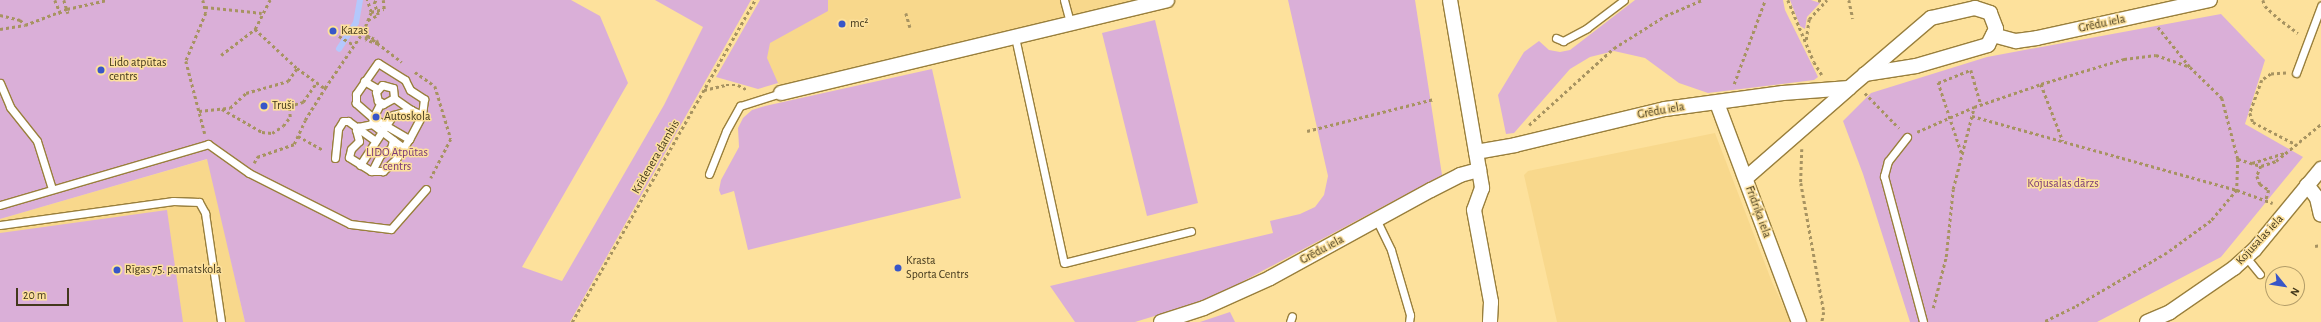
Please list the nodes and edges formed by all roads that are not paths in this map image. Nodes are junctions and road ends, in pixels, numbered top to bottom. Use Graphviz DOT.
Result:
graph roads {
  1 [pos="1064,0"];
  2 [pos="1167,0"];
  3 [pos="1450,0"];
  4 [pos="1624,0"];
  5 [pos="2210,0"];
  6 [pos="2321,6"];
  7 [pos="1070,22"];
  8 [pos="1993,35"];
  9 [pos="1015,37"];
  10 [pos="1556,38"];
  11 [pos="2296,73"];
  12 [pos="400,76"];
  13 [pos="364,81"];
  14 [pos="1856,81"];
  15 [pos="0,83"];
  16 [pos="390,87"];
  17 [pos="378,88"];
  18 [pos="781,93"];
  19 [pos="394,98"];
  20 [pos="1722,102"];
  21 [pos="384,103"];
  22 [pos="411,110"];
  23 [pos="393,115"];
  24 [pos="422,115"];
  25 [pos="373,121"];
  26 [pos="358,127"];
  27 [pos="384,129"];
  28 [pos="1907,137"];
  29 [pos="409,139"];
  30 [pos="393,140"];
  31 [pos="376,142"];
  32 [pos="404,147"];
  33 [pos="1476,152"];
  34 [pos="335,158"];
  35 [pos="360,165"];
  36 [pos="2321,169"];
  37 [pos="1479,170"];
  38 [pos="372,171"];
  39 [pos="709,174"];
  40 [pos="1746,178"];
  41 [pos="2307,185"];
  42 [pos="52,189"];
  43 [pos="426,189"];
  44 [pos="0,205"];
  45 [pos="2321,215"];
  46 [pos="1377,221"];
  47 [pos="0,224"];
  48 [pos="1191,231"];
  49 [pos="2246,257"];
  50 [pos="2260,274"];
  51 [pos="220,322"];
  52 [pos="1161,322"];
  53 [pos="1409,322"];
  54 [pos="1490,322"];
  55 [pos="1799,322"];
  56 [pos="1923,322"];
  57 [pos="2147,322"];
  1 -- 7 [label="lane"];
  2 -- 7 [label="street"];
  3 -- 33 [label="street"];
  4 -- 10 [label="lane"];
  5 -- 8 [label="street, Grēdu iela"];
  6 -- 11 [label="lane"];
  7 -- 9 [label="street"];
  8 -- 14 [label="street, Grēdu iela"];
  8 -- 14 [label="street"];
  9 -- 18 [label="street"];
  9 -- 48 [label="lane"];
  12 -- 13 [label="lane"];
  12 -- 16 [label="lane"];
  12 -- 24 [label="lane"];
  13 -- 17 [label="lane"];
  13 -- 25 [label="lane"];
  14 -- 20 [label="street, Grēdu iela"];
  14 -- 40 [label="street"];
  15 -- 42 [label="lane"];
  16 -- 17 [label="lane"];
  16 -- 19 [label="lane"];
  17 -- 21 [label="lane"];
  18 -- 39 [label="lane"];
  19 -- 21 [label="lane"];
  19 -- 22 [label="lane"];
  20 -- 33 [label="street, Grēdu iela"];
  20 -- 40 [label="street, Fridriķa iela"];
  21 -- 23 [label="lane"];
  21 -- 25 [label="lane"];
  22 -- 23 [label="lane"];
  22 -- 24 [label="lane"];
  23 -- 27 [label="lane"];
  24 -- 29 [label="lane"];
  25 -- 26 [label="lane"];
  25 -- 27 [label="lane"];
  26 -- 31 [label="lane"];
  26 -- 34 [label="lane"];
  26 -- 35 [label="lane"];
  27 -- 29 [label="lane"];
  27 -- 30 [label="lane"];
  27 -- 31 [label="lane"];
  28 -- 56 [label="lane"];
  29 -- 32 [label="lane"];
  30 -- 32 [label="lane"];
  30 -- 38 [label="lane"];
  31 -- 35 [label="lane"];
  32 -- 38 [label="lane"];
  33 -- 37 [label="street"];
  35 -- 38 [label="lane"];
  36 -- 41 [label="street, Kojusalas iela"];
  37 -- 46 [label="street, Grēdu iela"];
  37 -- 54 [label="street"];
  40 -- 55 [label="street, Fridriķa iela"];
  41 -- 45 [label="street"];
  41 -- 49 [label="street, Kojusalas iela"];
  42 -- 43 [label="lane"];
  42 -- 44 [label="lane"];
  46 -- 52 [label="street, Grēdu iela"];
  46 -- 53 [label="lane"];
  47 -- 51 [label="lane"];
  49 -- 50 [label="lane"];
  49 -- 57 [label="street, Kojusalas iela"];
}
